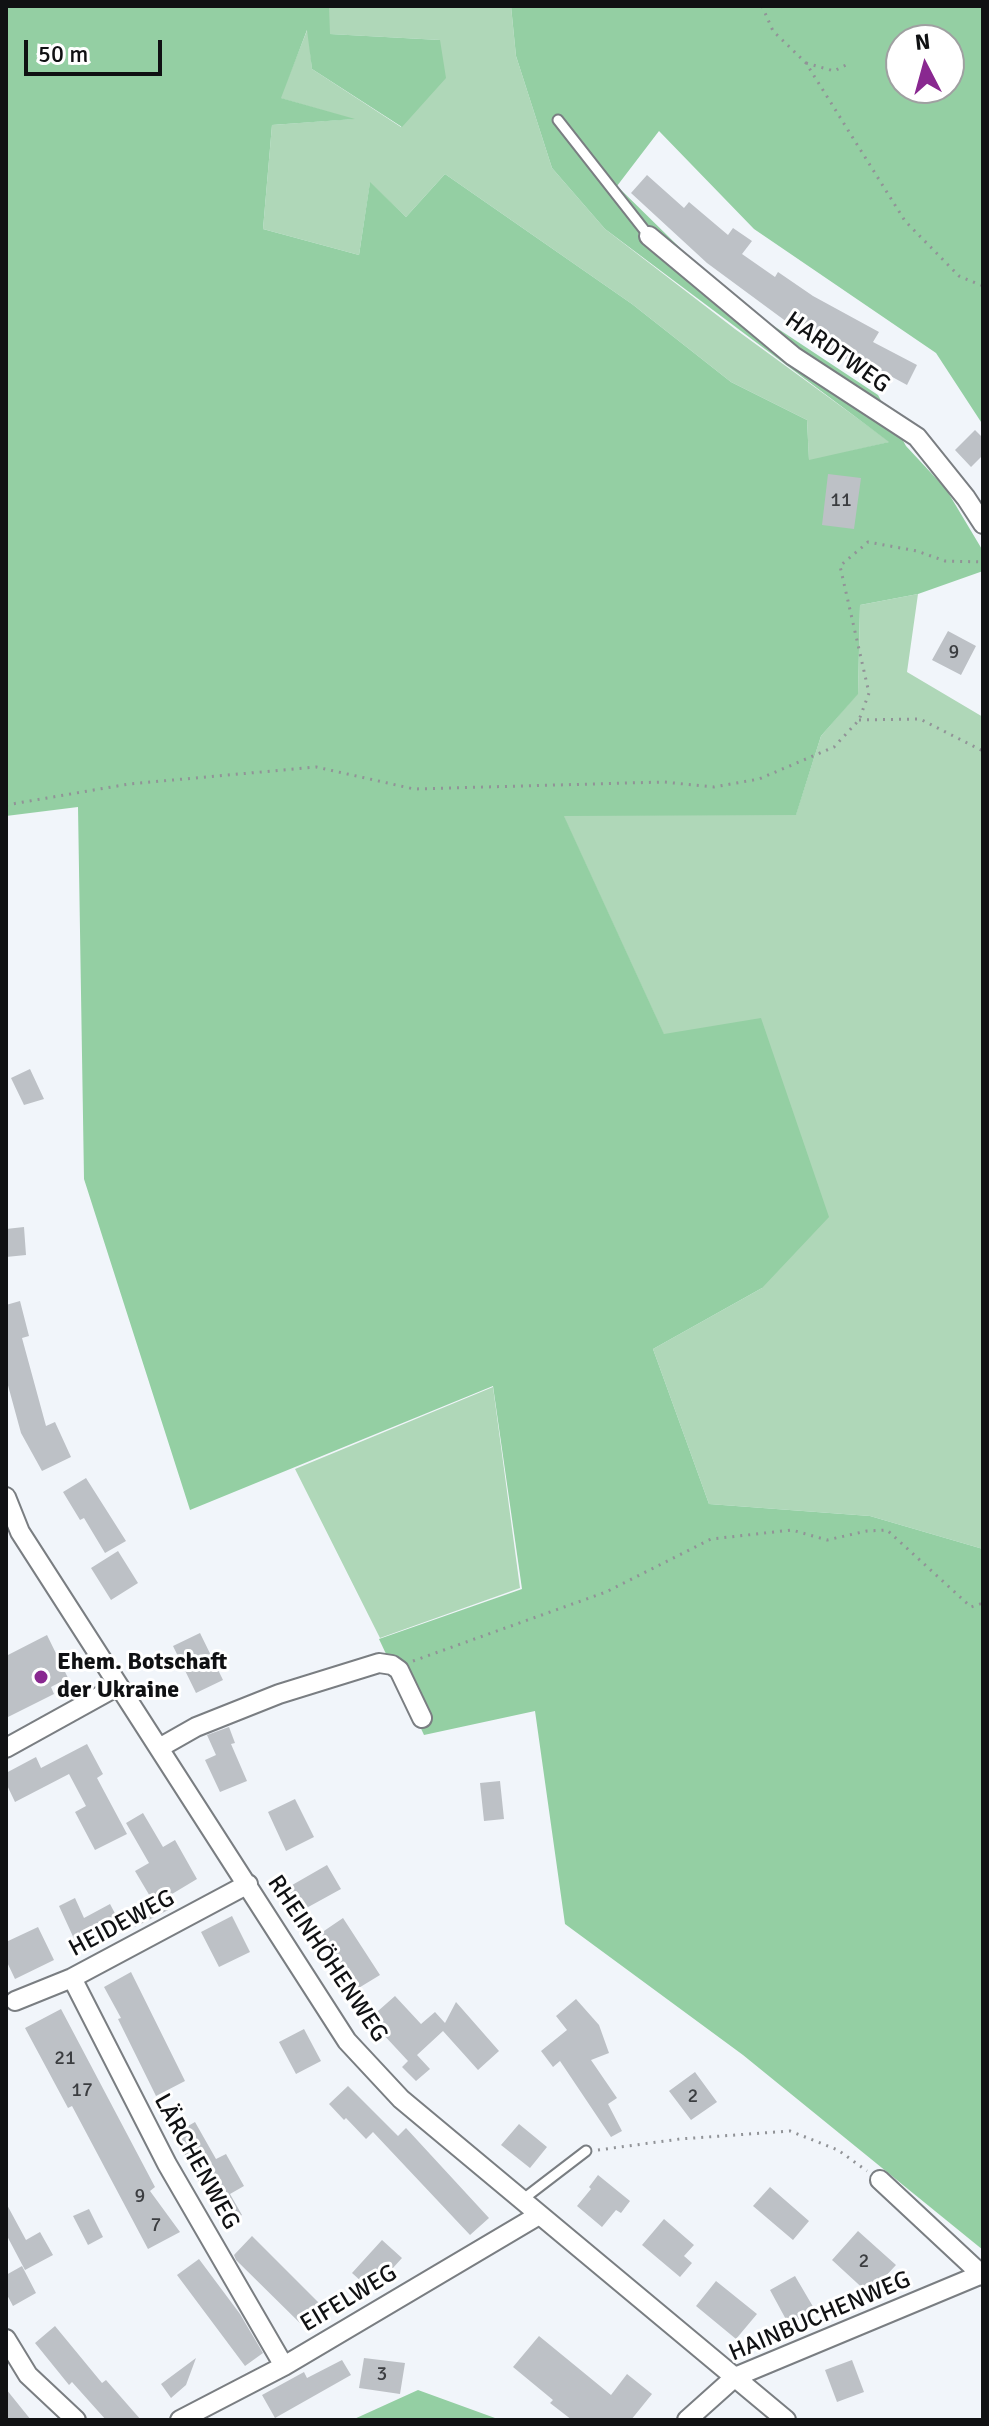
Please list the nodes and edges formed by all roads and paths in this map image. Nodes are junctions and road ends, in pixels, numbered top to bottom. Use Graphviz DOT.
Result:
graph roads {
  1 [pos="762,6"];
  2 [pos="806,63"];
  3 [pos="850,63"];
  4 [pos="558,120"];
  5 [pos="649,236"];
  6 [pos="983,286"];
  7 [pos="983,524"];
  8 [pos="983,562"];
  9 [pos="859,720"];
  10 [pos="983,751"];
  11 [pos="6,805"];
  12 [pos="6,1497"];
  13 [pos="983,1603"];
  14 [pos="396,1667"];
  15 [pos="118,1686"];
  16 [pos="422,1718"];
  17 [pos="6,1748"];
  18 [pos="159,1748"];
  19 [pos="248,1884"];
  20 [pos="72,1978"];
  21 [pos="15,2001"];
  22 [pos="586,2151"];
  23 [pos="880,2180"];
  24 [pos="522,2200"];
  25 [pos="539,2215"];
  26 [pos="982,2275"];
  27 [pos="6,2339"];
  28 [pos="284,2366"];
  29 [pos="735,2377"];
  30 [pos="76,2420"];
  31 [pos="180,2420"];
  32 [pos="687,2420"];
  33 [pos="786,2420"];
  1 -- 2 [label="path"];
  2 -- 3 [label="path"];
  2 -- 6 [label="path"];
  4 -- 5 [label="lane"];
  5 -- 7 [label="street, HARDTWEG"];
  8 -- 9 [label="path"];
  9 -- 10 [label="path"];
  9 -- 11 [label="path"];
  12 -- 15 [label="street, RHEINHÖHENWEG"];
  13 -- 14 [label="path"];
  14 -- 16 [label="street"];
  14 -- 18 [label="street"];
  15 -- 17 [label="street"];
  15 -- 18 [label="street, RHEINHÖHENWEG"];
  18 -- 19 [label="street, RHEINHÖHENWEG"];
  19 -- 20 [label="street, HEIDEWEG"];
  19 -- 24 [label="street, RHEINHÖHENWEG"];
  20 -- 21 [label="street, HEIDEWEG"];
  20 -- 28 [label="street, LÄRCHENWEG"];
  22 -- 23 [label="path"];
  22 -- 24 [label="lane"];
  23 -- 26 [label="street"];
  24 -- 25 [label="street, RHEINHÖHENWEG"];
  25 -- 28 [label="street, EIFELWEG"];
  25 -- 29 [label="street, RHEINHÖHENWEG"];
  26 -- 29 [label="street, HAINBUCHENWEG"];
  27 -- 30 [label="street"];
  28 -- 31 [label="street, EIFELWEG"];
  29 -- 32 [label="street, HAINBUCHENWEG"];
  29 -- 33 [label="street, RHEINHÖHENWEG"];
}
